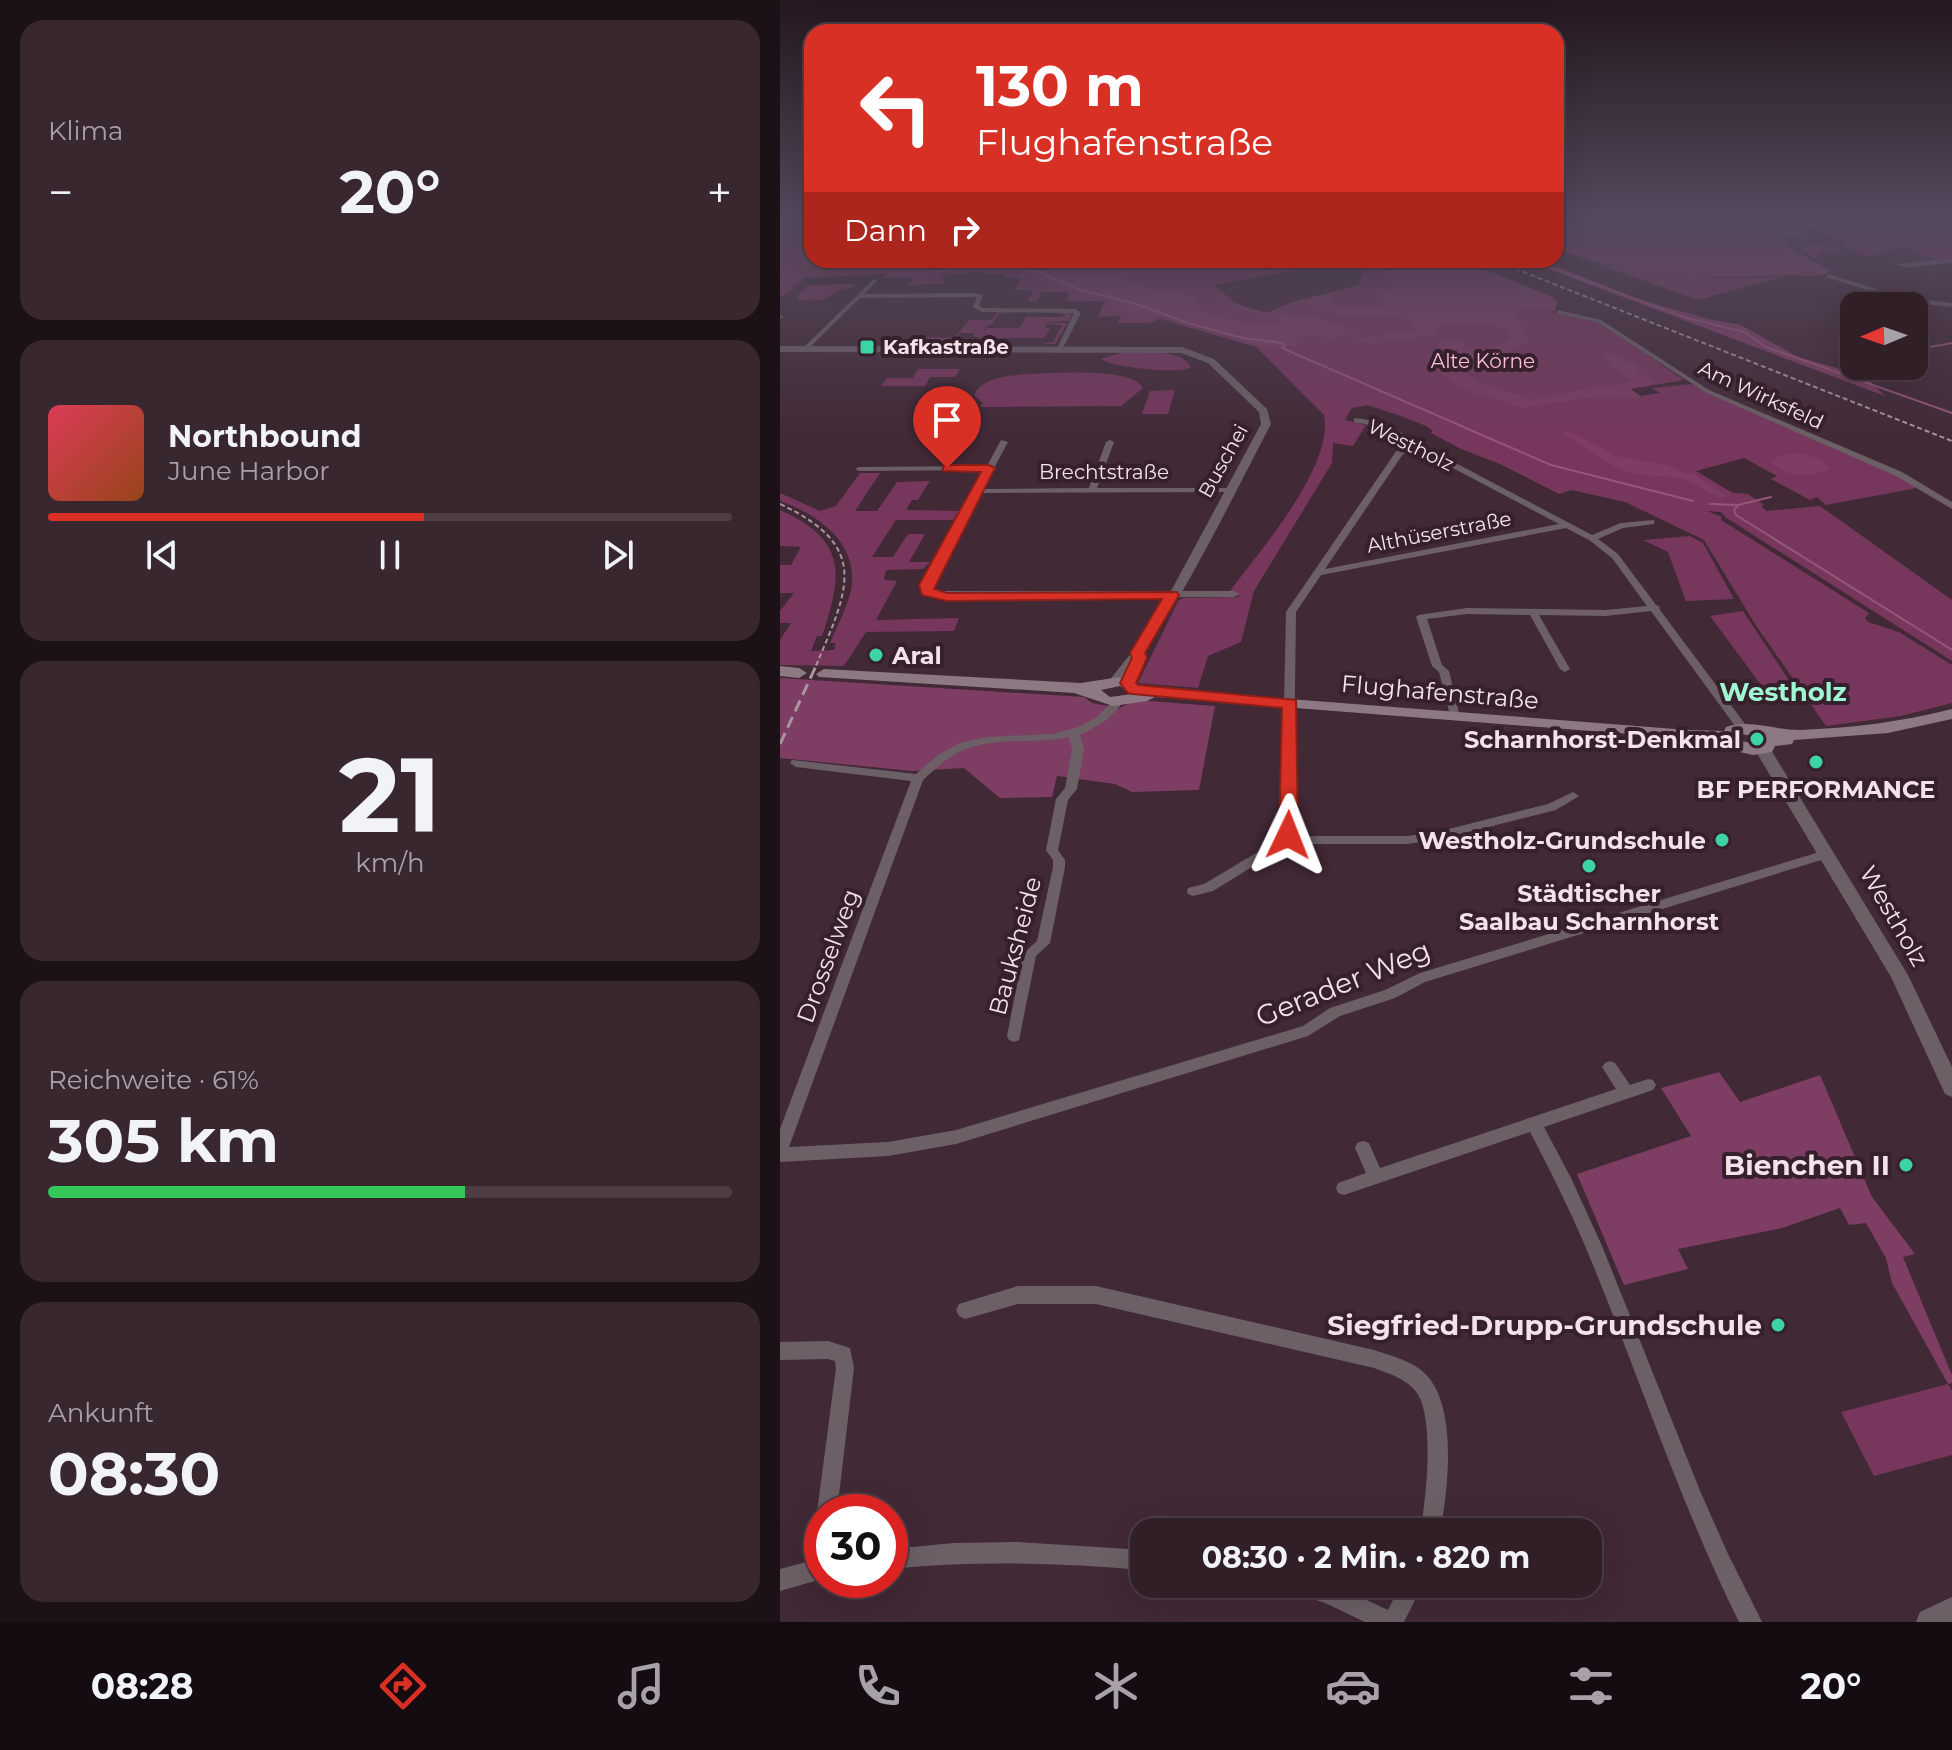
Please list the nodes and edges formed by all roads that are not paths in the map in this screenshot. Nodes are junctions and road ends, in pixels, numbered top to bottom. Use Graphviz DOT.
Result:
graph roads {
  1 [pos="863,292"];
  2 [pos="1878,292"];
  3 [pos="859,296"];
  4 [pos="1952,305"];
  5 [pos="1558,312"];
  6 [pos="1060,348"];
  7 [pos="780,349"];
  8 [pos="805,349"];
  9 [pos="1357,420"];
  10 [pos="1004,442"];
  11 [pos="1110,442"];
  12 [pos="1413,450"];
  13 [pos="989,468"];
  14 [pos="859,469"];
  15 [pos="1092,490"];
  16 [pos="1230,490"];
  17 [pos="978,491"];
  18 [pos="1952,506"];
  19 [pos="1651,522"];
  20 [pos="1568,525"];
  21 [pos="1592,538"];
  22 [pos="1316,573"];
  23 [pos="1234,594"];
  24 [pos="1172,595"];
  25 [pos="1656,608"];
  26 [pos="1533,612"];
  27 [pos="1565,669"];
  28 [pos="780,671"];
  29 [pos="799,673"];
  30 [pos="824,674"];
  31 [pos="1116,692"];
  32 [pos="1291,704"];
  33 [pos="1952,714"];
  34 [pos="1455,717"];
  35 [pos="1077,730"];
  36 [pos="1734,735"];
  37 [pos="1763,744"];
  38 [pos="796,763"];
  39 [pos="918,778"];
  40 [pos="1573,796"];
  41 [pos="1287,840"];
  42 [pos="1827,854"];
  43 [pos="1193,891"];
  44 [pos="1014,1036"];
  45 [pos="1610,1067"];
  46 [pos="1648,1085"];
  47 [pos="1952,1088"];
  48 [pos="1626,1092"];
  49 [pos="1534,1123"];
  50 [pos="1363,1148"];
  51 [pos="780,1153"];
  52 [pos="1376,1177"];
  53 [pos="1344,1188"];
  54 [pos="965,1310"];
  55 [pos="780,1351"];
  56 [pos="829,1494"];
  57 [pos="1431,1518"];
  58 [pos="908,1557"];
  59 [pos="1130,1559"];
  60 [pos="804,1569"];
  61 [pos="780,1580"];
  62 [pos="1339,1598"];
  63 [pos="1404,1598"];
  64 [pos="1952,1611"];
  65 [pos="1391,1622"];
  66 [pos="1751,1622"];
  67 [pos="1930,1622"];
  1 -- 3 [label="street"];
  2 -- 4 [label="street"];
  3 -- 6 [label="street"];
  3 -- 8 [label="street"];
  5 -- 18 [label="street, Am Wirksfeld"];
  6 -- 8 [label="street, Buschei"];
  6 -- 16 [label="street, Buschei"];
  7 -- 8 [label="street, Buschei"];
  9 -- 12 [label="street, Westholz"];
  10 -- 13 [label="street"];
  11 -- 15 [label="street"];
  12 -- 20 [label="street, Westholz"];
  12 -- 22 [label="street"];
  13 -- 14 [label="street"];
  13 -- 17 [label="street"];
  15 -- 16 [label="street, Brechtstraße"];
  15 -- 17 [label="street, Brechtstraße"];
  16 -- 24 [label="street, Buschei"];
  17 -- 24 [label="street"];
  19 -- 21 [label="street"];
  20 -- 21 [label="street, Westholz"];
  20 -- 22 [label="street, Althüserstraße"];
  21 -- 25 [label="street, Westholz"];
  22 -- 32 [label="street"];
  23 -- 24 [label="street"];
  24 -- 31 [label="street, Buschei"];
  25 -- 26 [label="street"];
  25 -- 36 [label="street, Westholz"];
  26 -- 27 [label="street"];
  26 -- 34 [label="street"];
  28 -- 29 [label="main road"];
  30 -- 31 [label="main road, Flughafenstraße"];
  31 -- 32 [label="main road, Flughafenstraße"];
  31 -- 35 [label="street"];
  32 -- 34 [label="main road, Flughafenstraße"];
  32 -- 41 [label="street"];
  33 -- 37 [label="main road"];
  34 -- 36 [label="main road, Flughafenstraße"];
  35 -- 39 [label="street"];
  35 -- 44 [label="street, Bauksheide"];
  36 -- 37 [label="main road, Flughafenstraße"];
  37 -- 42 [label="street, Westholz"];
  38 -- 39 [label="street"];
  39 -- 51 [label="street, Drosselweg"];
  40 -- 41 [label="street"];
  41 -- 43 [label="street"];
  42 -- 47 [label="street, Westholz"];
  42 -- 51 [label="street, Gerader Weg"];
  45 -- 48 [label="street"];
  46 -- 48 [label="street"];
  48 -- 49 [label="street"];
  49 -- 52 [label="street"];
  49 -- 66 [label="street"];
  50 -- 52 [label="street"];
  52 -- 53 [label="street"];
  54 -- 57 [label="street"];
  55 -- 56 [label="street"];
  58 -- 59 [label="street"];
  60 -- 61 [label="street"];
  62 -- 65 [label="street"];
  63 -- 65 [label="street"];
  64 -- 67 [label="street"];
}
